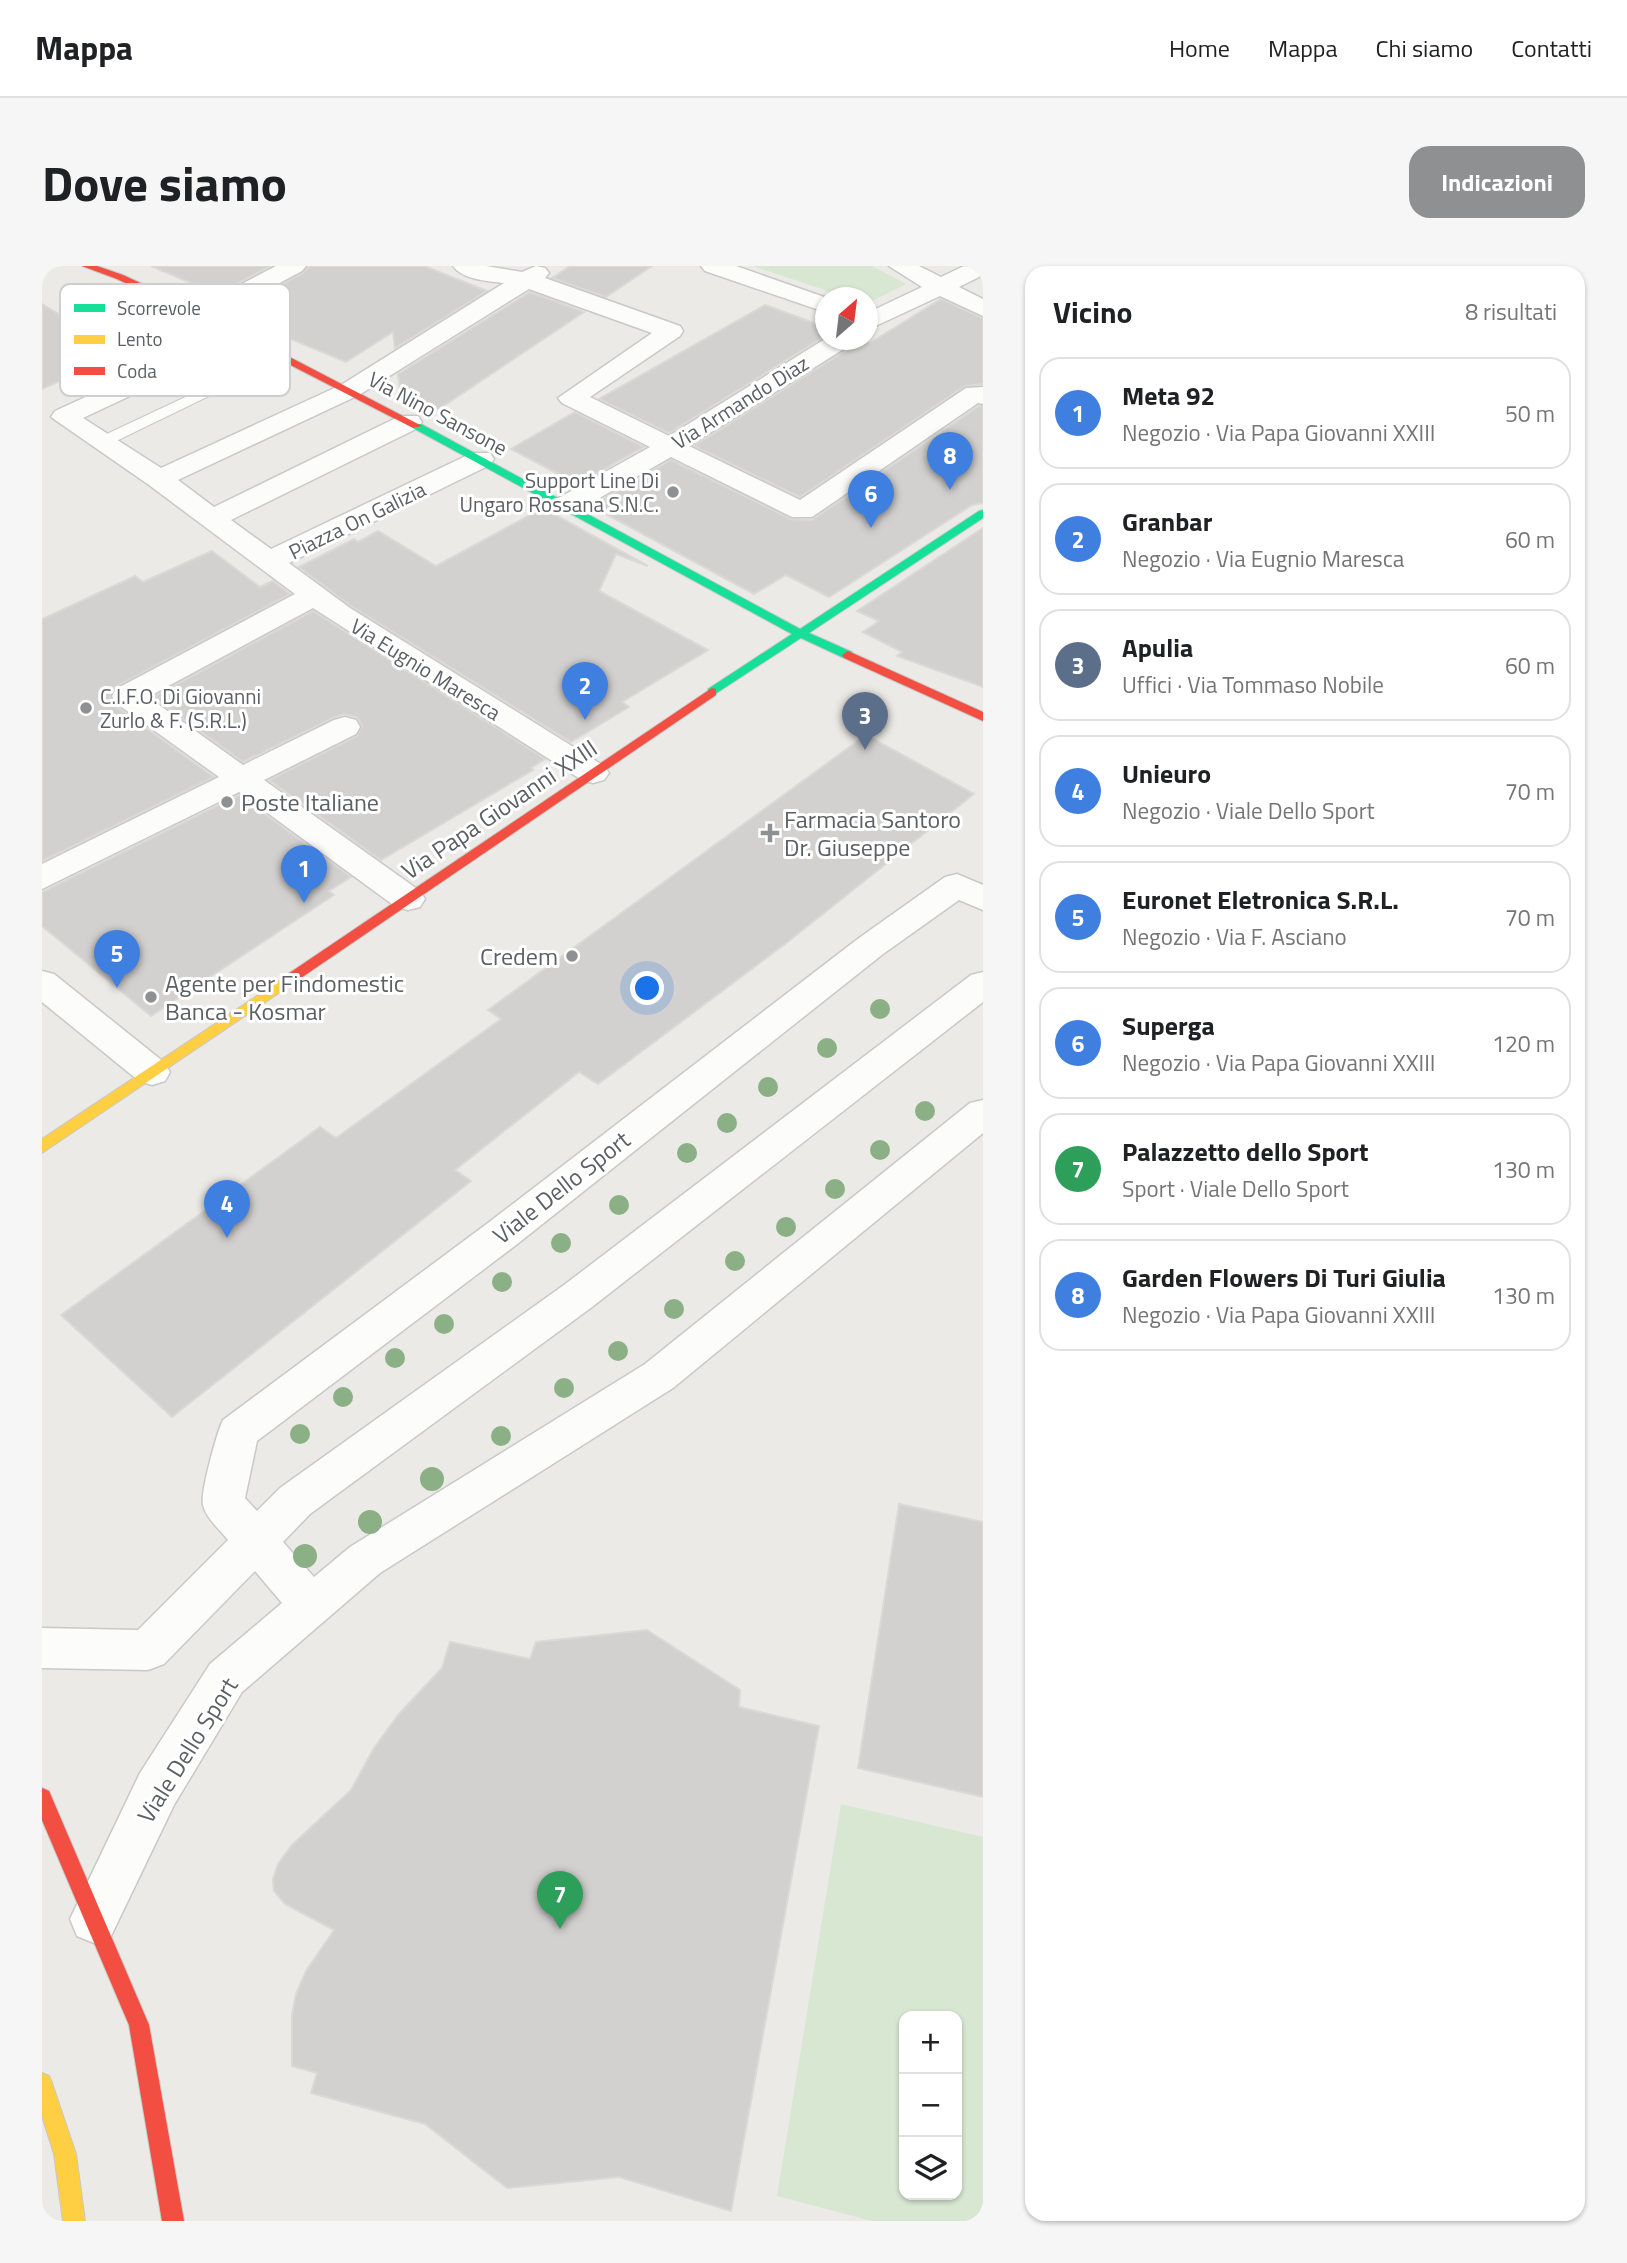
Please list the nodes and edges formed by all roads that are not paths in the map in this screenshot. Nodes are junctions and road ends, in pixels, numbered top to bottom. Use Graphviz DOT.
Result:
graph roads {
  1 [pos="87,266"];
  2 [pos="294,266"];
  3 [pos="465,266"];
  4 [pos="713,266"];
  5 [pos="901,266"];
  6 [pos="983,266"];
  7 [pos="537,273"];
  8 [pos="135,284"];
  9 [pos="260,284"];
  10 [pos="938,286"];
  11 [pos="815,301"];
  12 [pos="983,309"];
  13 [pos="878,316"];
  14 [pos="825,350"];
  15 [pos="290,360"];
  16 [pos="351,390"];
  17 [pos="109,396"];
  18 [pos="200,396"];
  19 [pos="983,396"];
  20 [pos="409,422"];
  21 [pos="100,443"];
  22 [pos="667,448"];
  23 [pos="481,459"];
  24 [pos="159,479"];
  25 [pos="565,506"];
  26 [pos="983,513"];
  27 [pos="213,519"];
  28 [pos="267,559"];
  29 [pos="314,595"];
  30 [pos="799,633"];
  31 [pos="983,717"];
  32 [pos="345,727"];
  33 [pos="593,773"];
  34 [pos="241,779"];
  35 [pos="42,878"];
  36 [pos="408,899"];
  37 [pos="983,899"];
  38 [pos="42,984"];
  39 [pos="983,984"];
  40 [pos="152,1072"];
  41 [pos="983,1114"];
  42 [pos="42,1147"];
  43 [pos="257,1539"];
  44 [pos="312,1605"];
  45 [pos="42,1648"];
  46 [pos="42,1797"];
  47 [pos="94,1919"];
  48 [pos="42,2084"];
  49 [pos="74,2221"];
  50 [pos="173,2221"];
  1 -- 8 [label="street, Via Nino Sansone"];
  2 -- 9 [label="street"];
  3 -- 7 [label="street"];
  4 -- 11 [label="street"];
  5 -- 10 [label="street"];
  6 -- 10 [label="street"];
  7 -- 16 [label="street"];
  7 -- 22 [label="street"];
  10 -- 12 [label="street"];
  10 -- 13 [label="street"];
  14 -- 22 [label="street, Via Armando Diaz"];
  15 -- 16 [label="street, Via Nino Sansone"];
  16 -- 20 [label="street, Via Nino Sansone"];
  16 -- 24 [label="street"];
  17 -- 21 [label="street, Piazza On Galizia"];
  18 -- 21 [label="lane"];
  19 -- 22 [label="street"];
  20 -- 23 [label="street, Via Nino Sansone"];
  20 -- 27 [label="street"];
  21 -- 24 [label="street, Piazza On Galizia"];
  22 -- 25 [label="street, Via Armando Diaz"];
  23 -- 25 [label="street, Via Nino Sansone"];
  23 -- 28 [label="street, Piazza On Galizia"];
  24 -- 27 [label="street, Piazza On Galizia"];
  25 -- 30 [label="street, Via Nino Sansone"];
  26 -- 30 [label="street, Via Papa Giovanni XXIII"];
  27 -- 28 [label="street, Piazza On Galizia"];
  28 -- 29 [label="street, Via Eugnio Maresca"];
  29 -- 33 [label="street, Via Eugnio Maresca"];
  29 -- 34 [label="street"];
  30 -- 31 [label="street, Via Nino Sansone"];
  30 -- 33 [label="street, Via Papa Giovanni XXIII"];
  32 -- 34 [label="street"];
  33 -- 36 [label="street, Via Papa Giovanni XXIII"];
  34 -- 35 [label="street"];
  34 -- 36 [label="street"];
  36 -- 40 [label="street, Via Papa Giovanni XXIII"];
  37 -- 43 [label="street, Viale Dello Sport"];
  38 -- 40 [label="street"];
  39 -- 43 [label="street"];
  40 -- 42 [label="street, Via Papa Giovanni XXIII"];
  41 -- 44 [label="street, Viale Dello Sport"];
  43 -- 44 [label="street, Viale Dello Sport"];
  43 -- 45 [label="street"];
  44 -- 47 [label="street, Viale Dello Sport"];
  46 -- 47 [label="street"];
  47 -- 50 [label="street"];
  48 -- 49 [label="street"];
}
